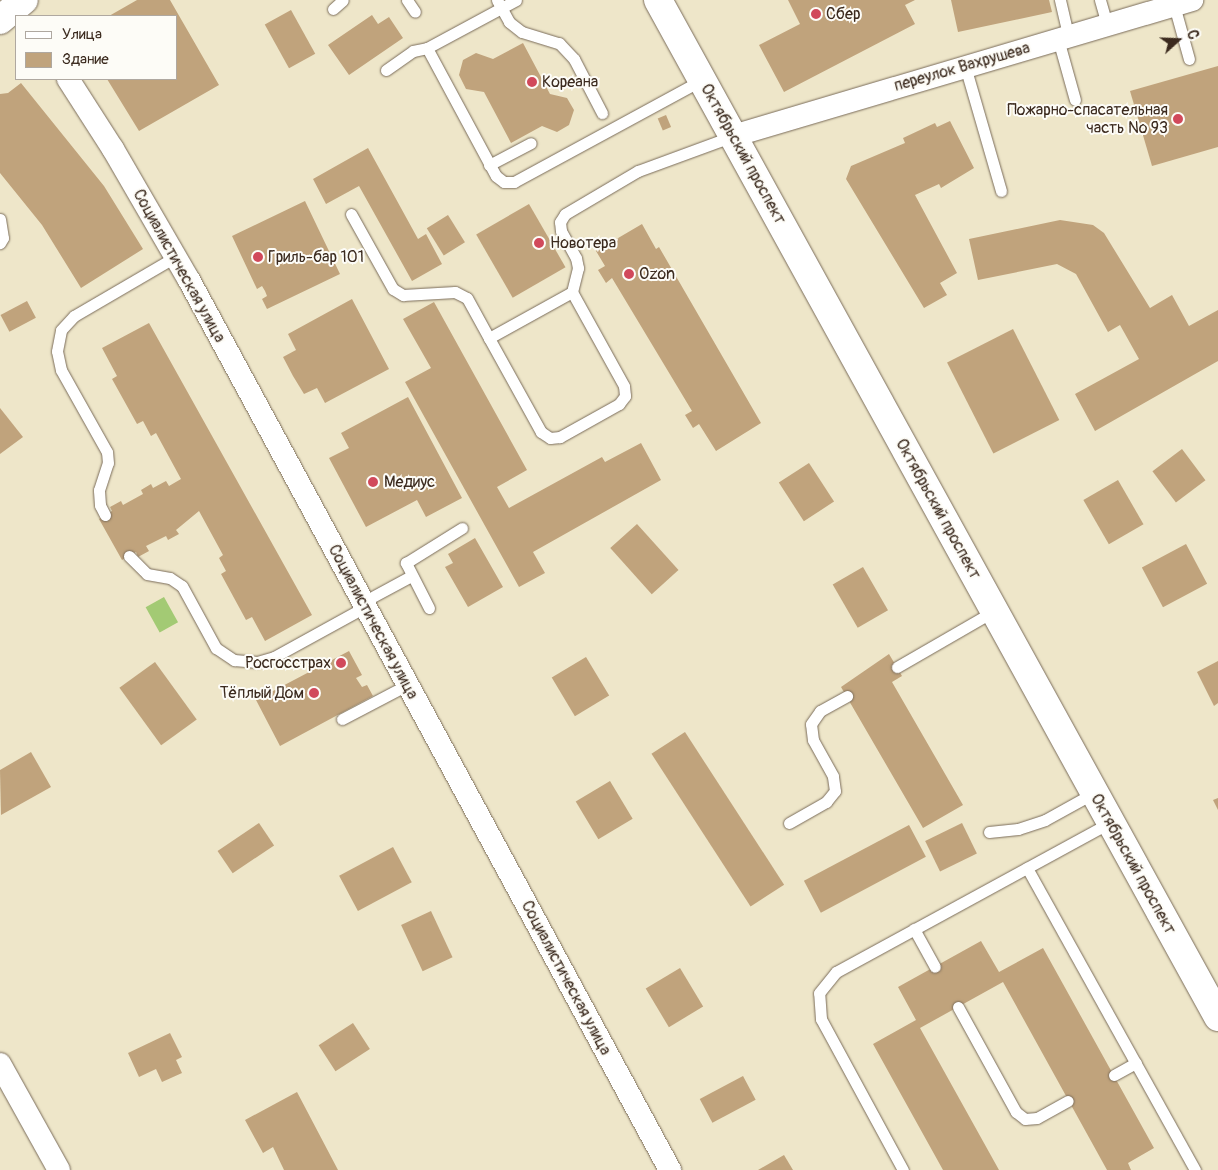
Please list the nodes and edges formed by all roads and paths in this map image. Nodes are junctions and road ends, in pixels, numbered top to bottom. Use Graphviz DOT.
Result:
graph roads {
  1 [pos="26,0"];
  2 [pos="343,0"];
  3 [pos="407,0"];
  4 [pos="516,0"];
  5 [pos="660,0"];
  6 [pos="1060,0"];
  7 [pos="1100,0"];
  8 [pos="1183,3"];
  9 [pos="499,4"];
  10 [pos="332,9"];
  11 [pos="415,12"];
  12 [pos="32,15"];
  13 [pos="0,20"];
  14 [pos="1107,25"];
  15 [pos="1063,38"];
  16 [pos="426,48"];
  17 [pos="1190,59"];
  18 [pos="965,66"];
  19 [pos="386,70"];
  20 [pos="69,80"];
  21 [pos="702,80"];
  22 [pos="1075,100"];
  23 [pos="602,113"];
  24 [pos="733,136"];
  25 [pos="531,143"];
  26 [pos="489,165"];
  27 [pos="1001,191"];
  28 [pos="351,214"];
  29 [pos="0,219"];
  30 [pos="0,243"];
  31 [pos="176,257"];
  32 [pos="572,292"];
  33 [pos="489,338"];
  34 [pos="105,515"];
  35 [pos="462,528"];
  36 [pos="129,556"];
  37 [pos="411,576"];
  38 [pos="364,605"];
  39 [pos="429,608"];
  40 [pos="994,611"];
  41 [pos="897,667"];
  42 [pos="407,685"];
  43 [pos="847,696"];
  44 [pos="342,719"];
  45 [pos="1094,793"];
  46 [pos="1111,822"];
  47 [pos="789,824"];
  48 [pos="989,832"];
  49 [pos="1027,868"];
  50 [pos="914,929"];
  51 [pos="935,967"];
  52 [pos="958,1007"];
  53 [pos="1218,1017"];
  54 [pos="1136,1063"];
  55 [pos="0,1064"];
  56 [pos="1114,1075"];
  57 [pos="1068,1101"];
  58 [pos="58,1170"];
  59 [pos="670,1170"];
  60 [pos="903,1170"];
  61 [pos="1195,1170"];
  1 -- 12 [label="street"];
  1 -- 13 [label="street"];
  2 -- 10 [label="lane"];
  3 -- 11 [label="lane"];
  4 -- 9 [label="lane"];
  5 -- 21 [label="street, Октябрьский проспект"];
  6 -- 15 [label="lane"];
  7 -- 14 [label="lane"];
  8 -- 14 [label="street, переулок Вахрушева"];
  8 -- 17 [label="lane"];
  9 -- 16 [label="lane"];
  9 -- 23 [label="lane"];
  14 -- 15 [label="street, переулок Вахрушева"];
  15 -- 18 [label="street, переулок Вахрушева"];
  15 -- 22 [label="lane"];
  16 -- 19 [label="lane"];
  16 -- 26 [label="lane"];
  18 -- 24 [label="street, переулок Вахрушева"];
  18 -- 27 [label="lane"];
  20 -- 31 [label="street, Социалистическая улица"];
  21 -- 24 [label="street, Октябрьский проспект"];
  21 -- 26 [label="lane"];
  24 -- 32 [label="lane"];
  24 -- 40 [label="street, Октябрьский проспект"];
  25 -- 26 [label="lane"];
  28 -- 33 [label="lane"];
  29 -- 30 [label="lane"];
  31 -- 34 [label="lane"];
  31 -- 38 [label="street, Социалистическая улица"];
  32 -- 33 [label="lane"];
  32 -- 33 [label="lane"];
  35 -- 37 [label="lane"];
  36 -- 38 [label="lane"];
  37 -- 38 [label="lane"];
  37 -- 39 [label="lane"];
  38 -- 42 [label="street, Социалистическая улица"];
  40 -- 41 [label="lane"];
  40 -- 45 [label="street, Октябрьский проспект"];
  42 -- 44 [label="lane"];
  42 -- 59 [label="street, Социалистическая улица"];
  43 -- 47 [label="lane"];
  45 -- 46 [label="street, Октябрьский проспект"];
  45 -- 48 [label="lane"];
  46 -- 49 [label="lane"];
  46 -- 53 [label="street, Октябрьский проспект"];
  49 -- 50 [label="lane"];
  49 -- 54 [label="lane"];
  50 -- 51 [label="lane"];
  50 -- 60 [label="lane"];
  52 -- 57 [label="lane"];
  54 -- 56 [label="lane"];
  54 -- 61 [label="lane"];
  55 -- 58 [label="street"];
}
